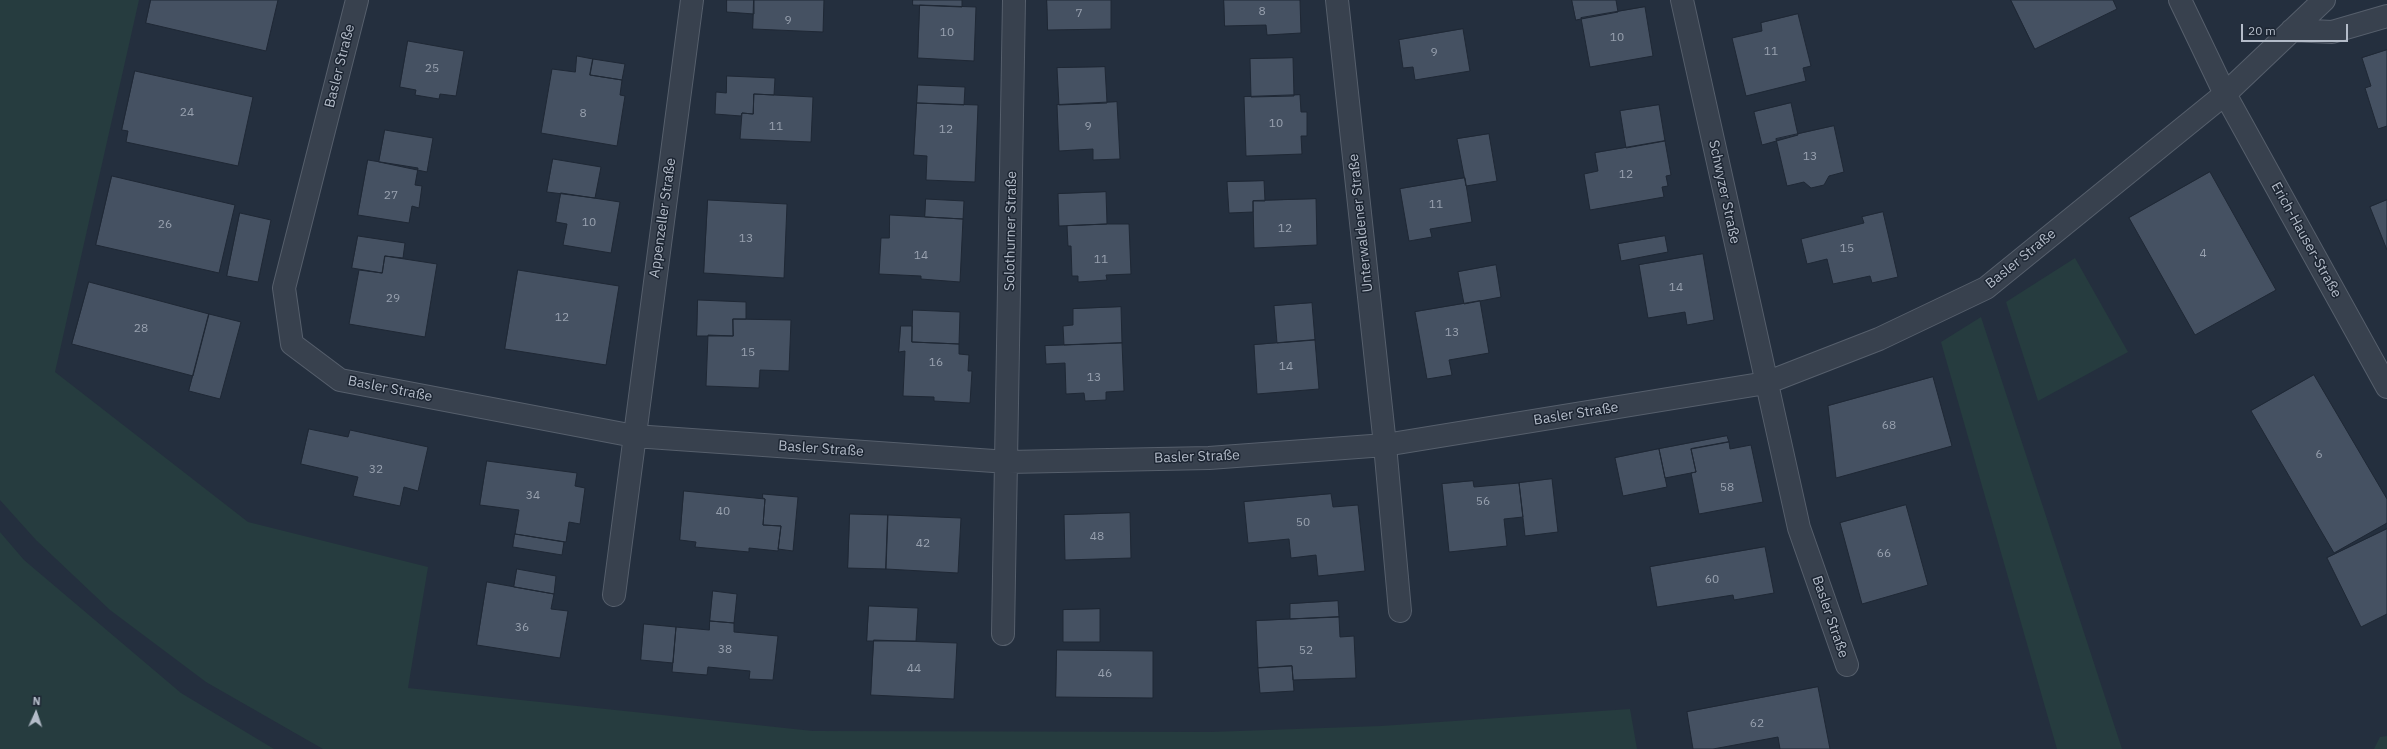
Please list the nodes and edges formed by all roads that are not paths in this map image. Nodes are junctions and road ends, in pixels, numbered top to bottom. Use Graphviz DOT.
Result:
graph roads {
  1 [pos="357,0"];
  2 [pos="692,0"];
  3 [pos="1014,0"];
  4 [pos="1337,0"];
  5 [pos="1682,0"];
  6 [pos="2180,0"];
  7 [pos="2324,0"];
  8 [pos="2387,16"];
  9 [pos="2292,30"];
  10 [pos="2225,94"];
  11 [pos="1766,383"];
  12 [pos="2387,387"];
  13 [pos="634,436"];
  14 [pos="1385,445"];
  15 [pos="1008,462"];
  16 [pos="614,595"];
  17 [pos="1400,611"];
  18 [pos="1003,634"];
  19 [pos="1847,665"];
  1 -- 13 [label="street, Basler Straße"];
  2 -- 13 [label="street, Appenzeller Straße"];
  3 -- 15 [label="street, Solothurner Straße"];
  4 -- 14 [label="street, Unterwaldener Straße"];
  5 -- 11 [label="street, Schwyzer Straße"];
  6 -- 10 [label="street, Erich-Hauser-Straße"];
  7 -- 9 [label="street, Basler Straße"];
  8 -- 9 [label="street"];
  9 -- 10 [label="street, Basler Straße"];
  10 -- 11 [label="street, Basler Straße"];
  10 -- 12 [label="street, Erich-Hauser-Straße"];
  11 -- 14 [label="street, Basler Straße"];
  11 -- 19 [label="street, Basler Straße"];
  13 -- 15 [label="street, Basler Straße"];
  13 -- 16 [label="street"];
  14 -- 15 [label="street, Basler Straße"];
  14 -- 17 [label="street"];
  15 -- 18 [label="street"];
}
